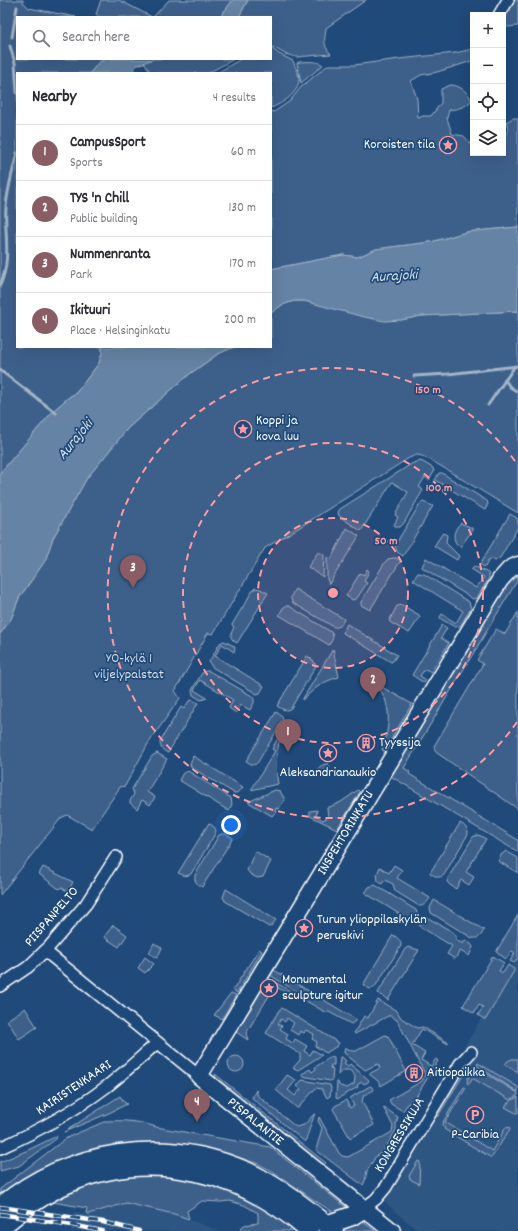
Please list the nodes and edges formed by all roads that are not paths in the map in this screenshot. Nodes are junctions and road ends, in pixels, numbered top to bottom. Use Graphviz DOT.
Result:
graph roads {
  1 [pos="508,0"];
  2 [pos="501,12"];
  3 [pos="512,568"];
  4 [pos="116,857"];
  5 [pos="45,951"];
  6 [pos="0,986"];
  7 [pos="157,1043"];
  8 [pos="471,1052"];
  9 [pos="198,1076"];
  10 [pos="0,1148"];
  11 [pos="0,1207"];
  12 [pos="363,1209"];
  13 [pos="0,1228"];
  14 [pos="330,1228"];
  15 [pos="310,1231"];
  16 [pos="392,1231"];
  1 -- 2 [label="street"];
  3 -- 9 [label="street, INSPEHTORINKATU"];
  4 -- 5 [label="street, PIISPANPELTO"];
  5 -- 6 [label="street, PIISPANPELTO"];
  5 -- 7 [label="street, PISPALANTIE"];
  7 -- 9 [label="street, PISPALANTIE"];
  7 -- 10 [label="street, KAIRISTENKAARI"];
  8 -- 12 [label="street, KONGRESSIKUJA"];
  9 -- 12 [label="street, PISPALANTIE"];
  11 -- 14 [label="main road"];
  12 -- 14 [label="main road"];
  12 -- 16 [label="street, PISPALANTIE"];
  13 -- 15 [label="main road"];
}
